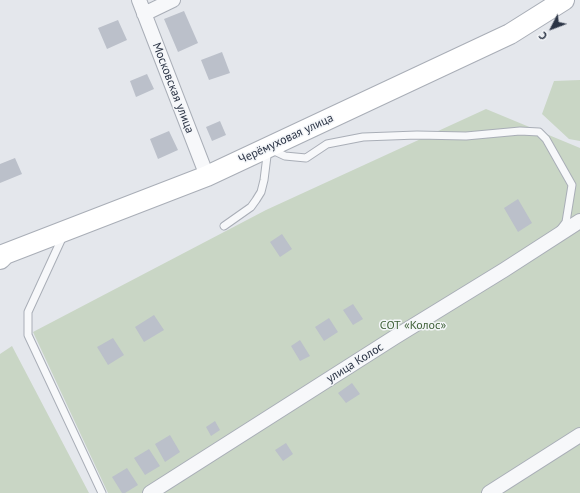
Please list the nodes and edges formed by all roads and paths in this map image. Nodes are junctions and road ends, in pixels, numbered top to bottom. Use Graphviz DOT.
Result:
graph roads {
  1 [pos="139,0"];
  2 [pos="173,0"];
  3 [pos="564,0"];
  4 [pos="144,14"];
  5 [pos="268,148"];
  6 [pos="207,176"];
  7 [pos="580,221"];
  8 [pos="224,226"];
  9 [pos="65,231"];
  10 [pos="556,236"];
  11 [pos="2,250"];
  12 [pos="580,435"];
  13 [pos="102,493"];
  14 [pos="150,493"];
  15 [pos="489,493"];
  1 -- 4 [label="street, Московская улица"];
  2 -- 4 [label="street"];
  3 -- 5 [label="street, Черёмуховая улица"];
  4 -- 6 [label="street, Московская улица"];
  5 -- 6 [label="street, Черёмуховая улица"];
  5 -- 8 [label="lane"];
  5 -- 10 [label="lane"];
  6 -- 9 [label="street, Черёмуховая улица"];
  7 -- 10 [label="street, улица Колос"];
  9 -- 11 [label="street, Черёмуховая улица"];
  9 -- 13 [label="lane"];
  10 -- 14 [label="street, улица Колос"];
  12 -- 15 [label="street"];
}
